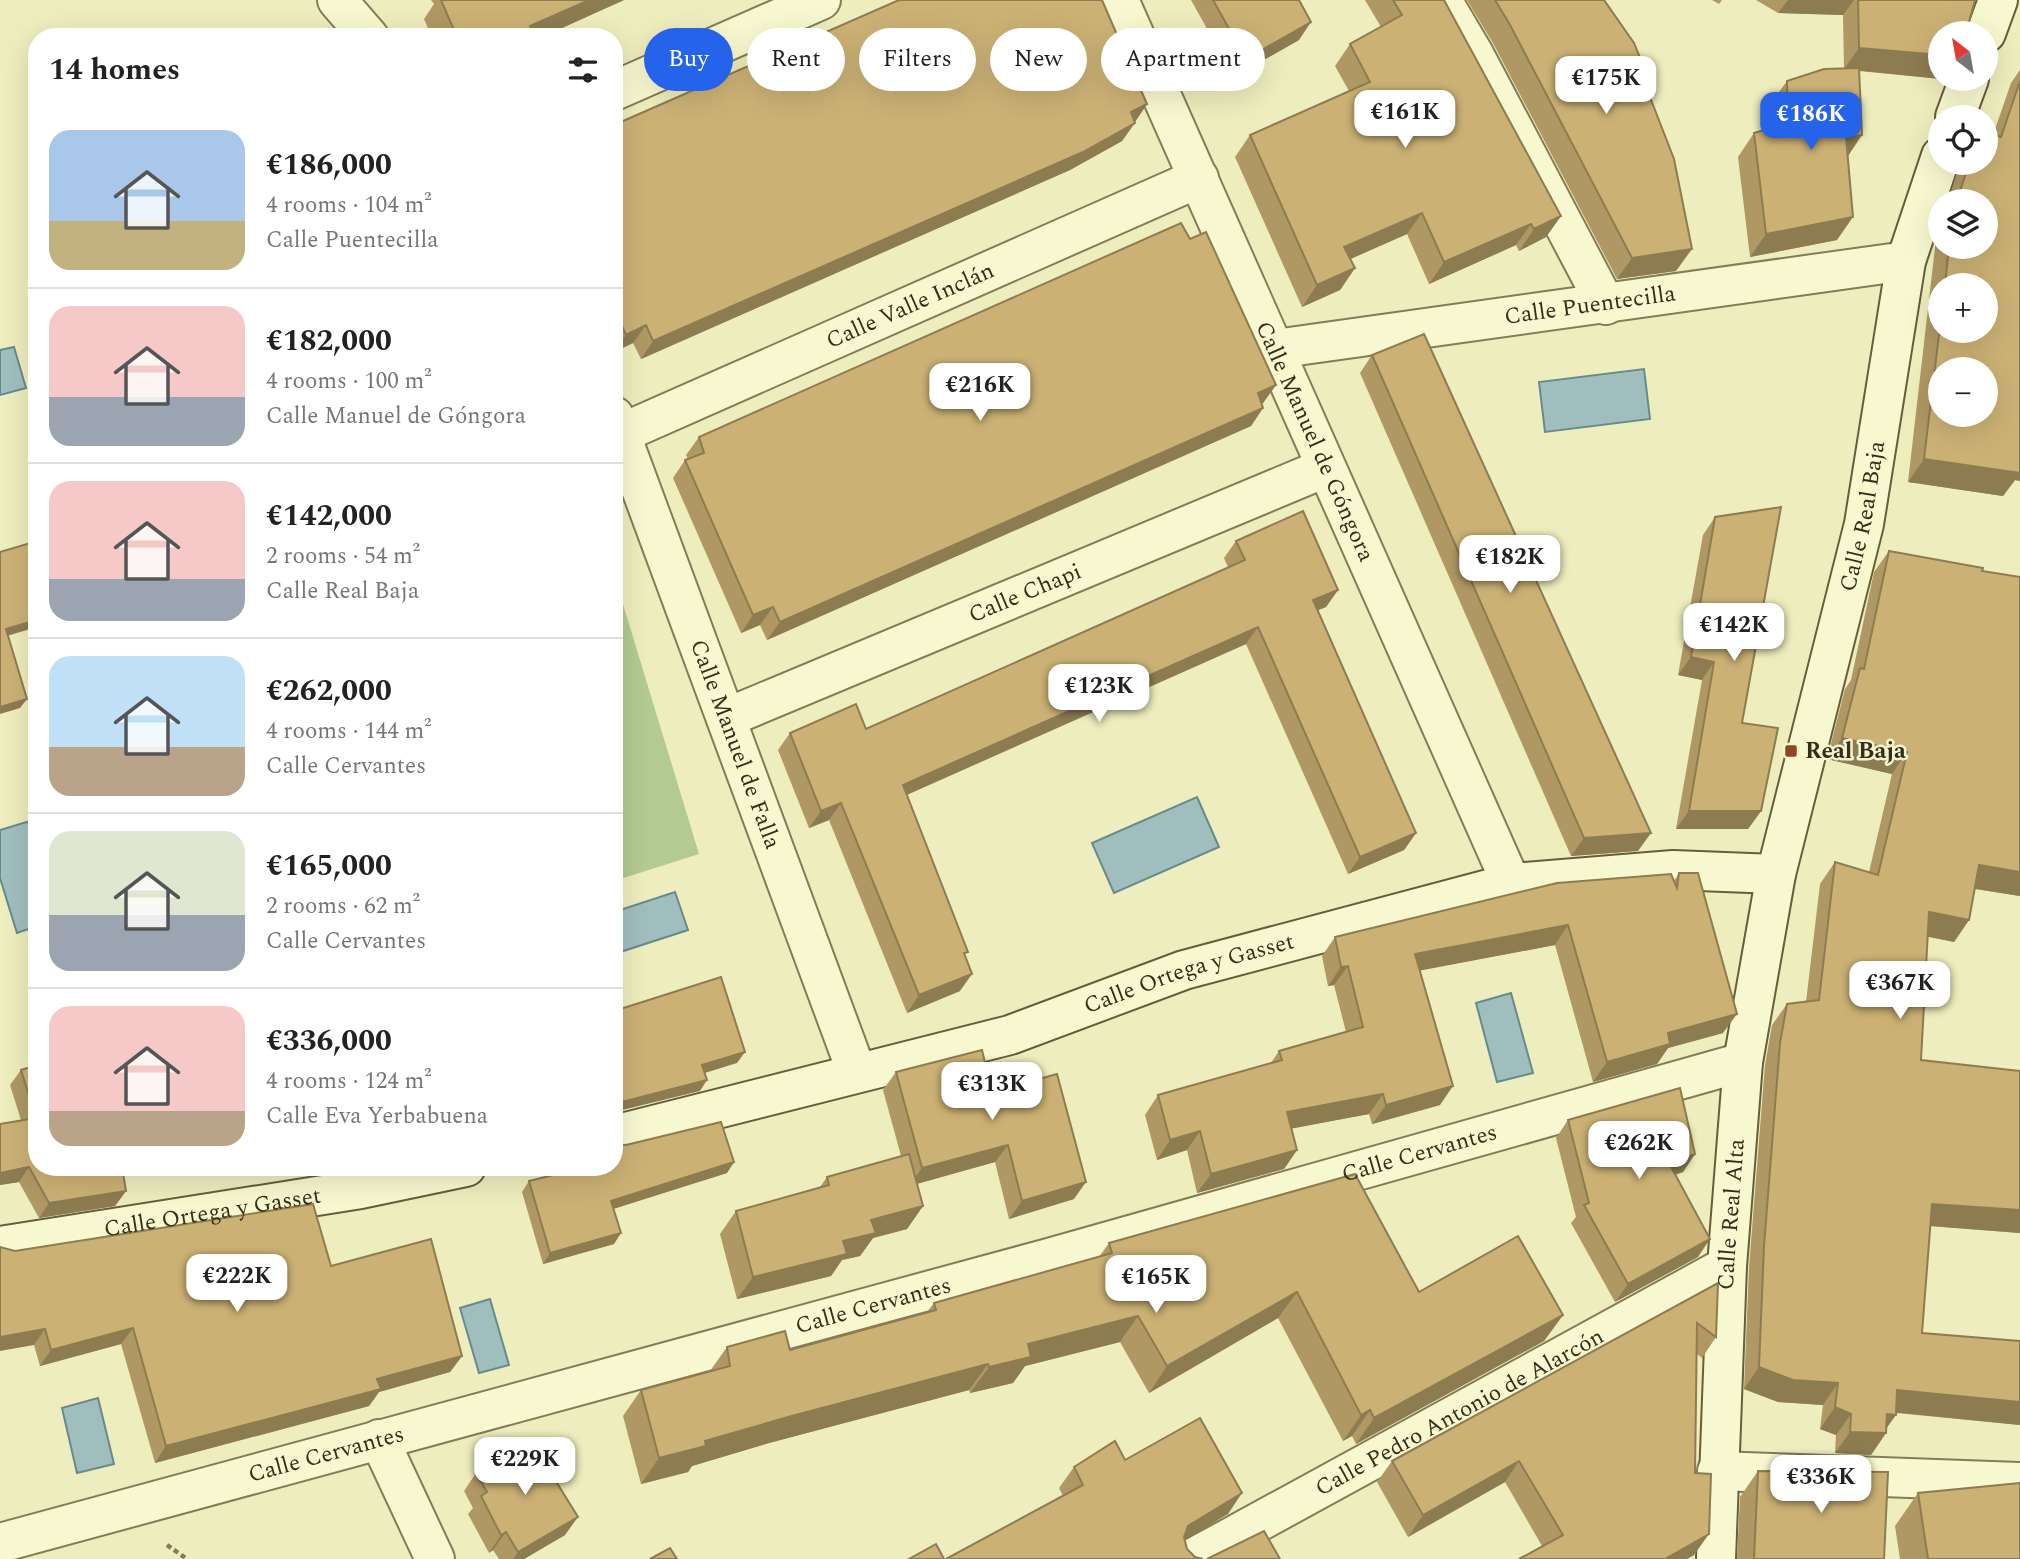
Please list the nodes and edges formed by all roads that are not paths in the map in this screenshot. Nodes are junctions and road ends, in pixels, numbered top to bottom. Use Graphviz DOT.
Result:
graph roads {
  1 [pos="337,0"];
  2 [pos="821,0"];
  3 [pos="1119,0"];
  4 [pos="1442,0"];
  5 [pos="1998,0"];
  6 [pos="1990,21"];
  7 [pos="361,28"];
  8 [pos="623,87"];
  9 [pos="1935,175"];
  10 [pos="1199,178"];
  11 [pos="1906,261"];
  12 [pos="1606,305"];
  13 [pos="1275,349"];
  14 [pos="623,423"];
  15 [pos="623,439"];
  16 [pos="1325,468"];
  17 [pos="726,718"];
  18 [pos="1776,874"];
  19 [pos="1511,883"];
  20 [pos="1743,1062"];
  21 [pos="857,1073"];
  22 [pos="623,1133"];
  23 [pos="385,1176"];
  24 [pos="0,1246"];
  25 [pos="1727,1266"];
  26 [pos="379,1439"];
  27 [pos="1717,1471"];
  28 [pos="2020,1482"];
  29 [pos="0,1543"];
  30 [pos="435,1559"];
  31 [pos="1191,1559"];
  32 [pos="1716,1559"];
  1 -- 7 [label="street"];
  2 -- 8 [label="street"];
  3 -- 10 [label="street, Calle Manuel de Góngora"];
  4 -- 12 [label="street"];
  5 -- 6 [label="street"];
  9 -- 11 [label="street, Calle Real Baja"];
  10 -- 13 [label="street, Calle Manuel de Góngora"];
  10 -- 14 [label="street, Calle Valle Inclán"];
  11 -- 12 [label="street, Calle Puentecilla"];
  11 -- 18 [label="street, Calle Real Baja"];
  12 -- 13 [label="street, Calle Puentecilla"];
  13 -- 16 [label="street, Calle Manuel de Góngora"];
  15 -- 17 [label="street, Calle Manuel de Falla"];
  16 -- 17 [label="street, Calle Chapi"];
  16 -- 19 [label="street, Calle Manuel de Góngora"];
  17 -- 21 [label="street, Calle Manuel de Falla"];
  18 -- 19 [label="street, Calle Ortega y Gasset"];
  18 -- 20 [label="street, Calle Real Alta"];
  19 -- 21 [label="street, Calle Ortega y Gasset"];
  20 -- 25 [label="street, Calle Real Alta"];
  20 -- 26 [label="street, Calle Cervantes"];
  21 -- 22 [label="street, Calle Ortega y Gasset"];
  23 -- 24 [label="street, Calle Ortega y Gasset"];
  25 -- 27 [label="street, Calle Real Alta"];
  25 -- 31 [label="street, Calle Pedro Antonio de Alarcón"];
  26 -- 29 [label="street, Calle Cervantes"];
  26 -- 30 [label="street"];
  27 -- 28 [label="street"];
  27 -- 32 [label="street, Calle Real Alta"];
}
